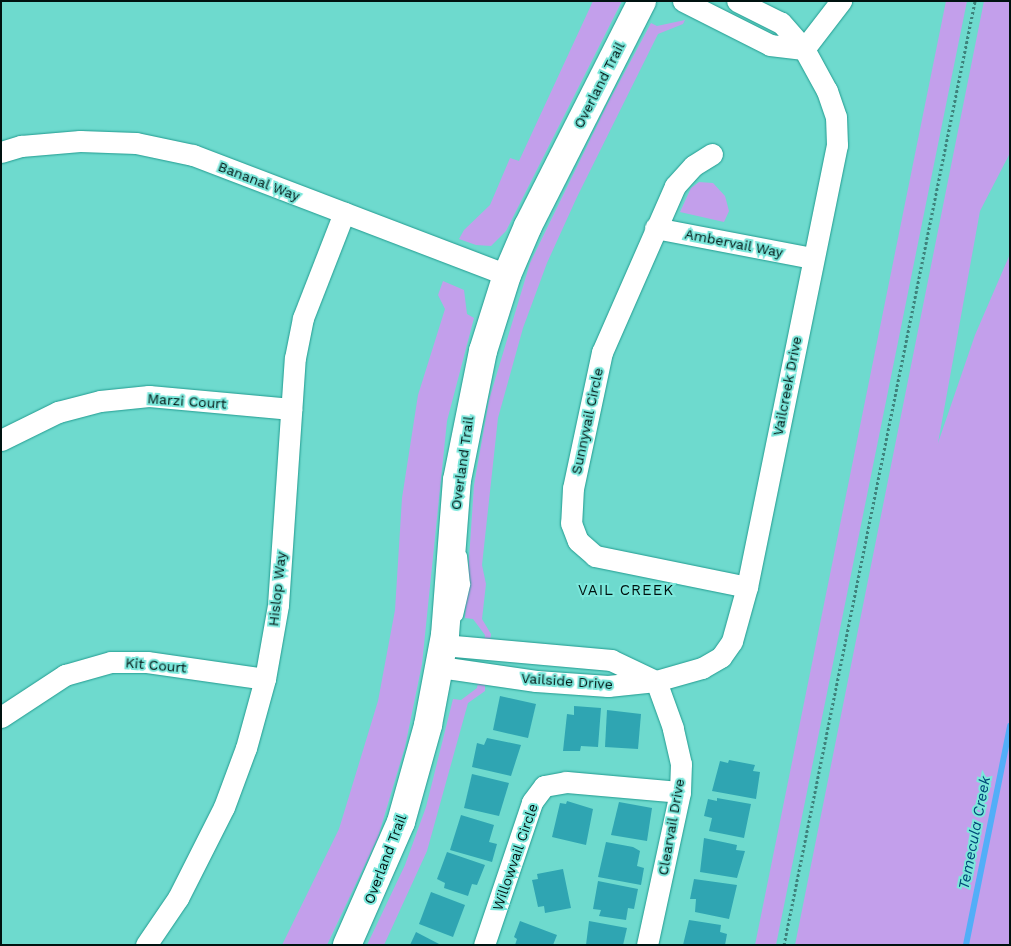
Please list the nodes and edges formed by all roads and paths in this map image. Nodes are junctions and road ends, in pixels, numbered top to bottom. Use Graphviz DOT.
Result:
graph roads {
  1 [pos="642,1"];
  2 [pos="683,1"];
  3 [pos="840,1"];
  4 [pos="975,1"];
  5 [pos="739,2"];
  6 [pos="731,25"];
  7 [pos="804,48"];
  8 [pos="1,152"];
  9 [pos="712,154"];
  10 [pos="344,213"];
  11 [pos="655,228"];
  12 [pos="812,258"];
  13 [pos="507,275"];
  14 [pos="291,409"];
  15 [pos="1,440"];
  16 [pos="747,587"];
  17 [pos="443,649"];
  18 [pos="537,656"];
  19 [pos="265,679"];
  20 [pos="536,681"];
  21 [pos="656,681"];
  22 [pos="1,717"];
  23 [pos="680,792"];
  24 [pos="146,945"];
  25 [pos="347,945"];
  26 [pos="484,945"];
  27 [pos="647,945"];
  28 [pos="784,945"];
  1 -- 13 [label="street, Overland Trail"];
  2 -- 6 [label="street"];
  3 -- 7 [label="street"];
  4 -- 28 [label="path"];
  5 -- 6 [label="lane"];
  5 -- 7 [label="street, Vailcreek Drive"];
  6 -- 7 [label="street"];
  7 -- 12 [label="street, Vailcreek Drive"];
  8 -- 10 [label="street, Bananal Way"];
  9 -- 11 [label="street, Sunnyvail Circle"];
  10 -- 13 [label="street, Bananal Way"];
  10 -- 14 [label="street, Hislop Way"];
  11 -- 12 [label="street, Ambervail Way"];
  11 -- 16 [label="street, Sunnyvail Circle"];
  12 -- 16 [label="street, Vailcreek Drive"];
  13 -- 17 [label="street, Overland Trail"];
  14 -- 15 [label="street, Marzi Court"];
  14 -- 19 [label="street, Hislop Way"];
  16 -- 21 [label="street, Vailcreek Drive"];
  17 -- 18 [label="street, Vailside Drive"];
  17 -- 20 [label="street, Vailside Drive"];
  17 -- 25 [label="street, Overland Trail"];
  18 -- 20 [label="lane"];
  18 -- 21 [label="street, Vailside Drive"];
  19 -- 22 [label="street, Kit Court"];
  19 -- 24 [label="street, Hislop Way"];
  20 -- 21 [label="street, Vailside Drive"];
  21 -- 23 [label="street, Clearvail Drive"];
  23 -- 26 [label="street, Willowvail Circle"];
  23 -- 27 [label="street, Clearvail Drive"];
}
